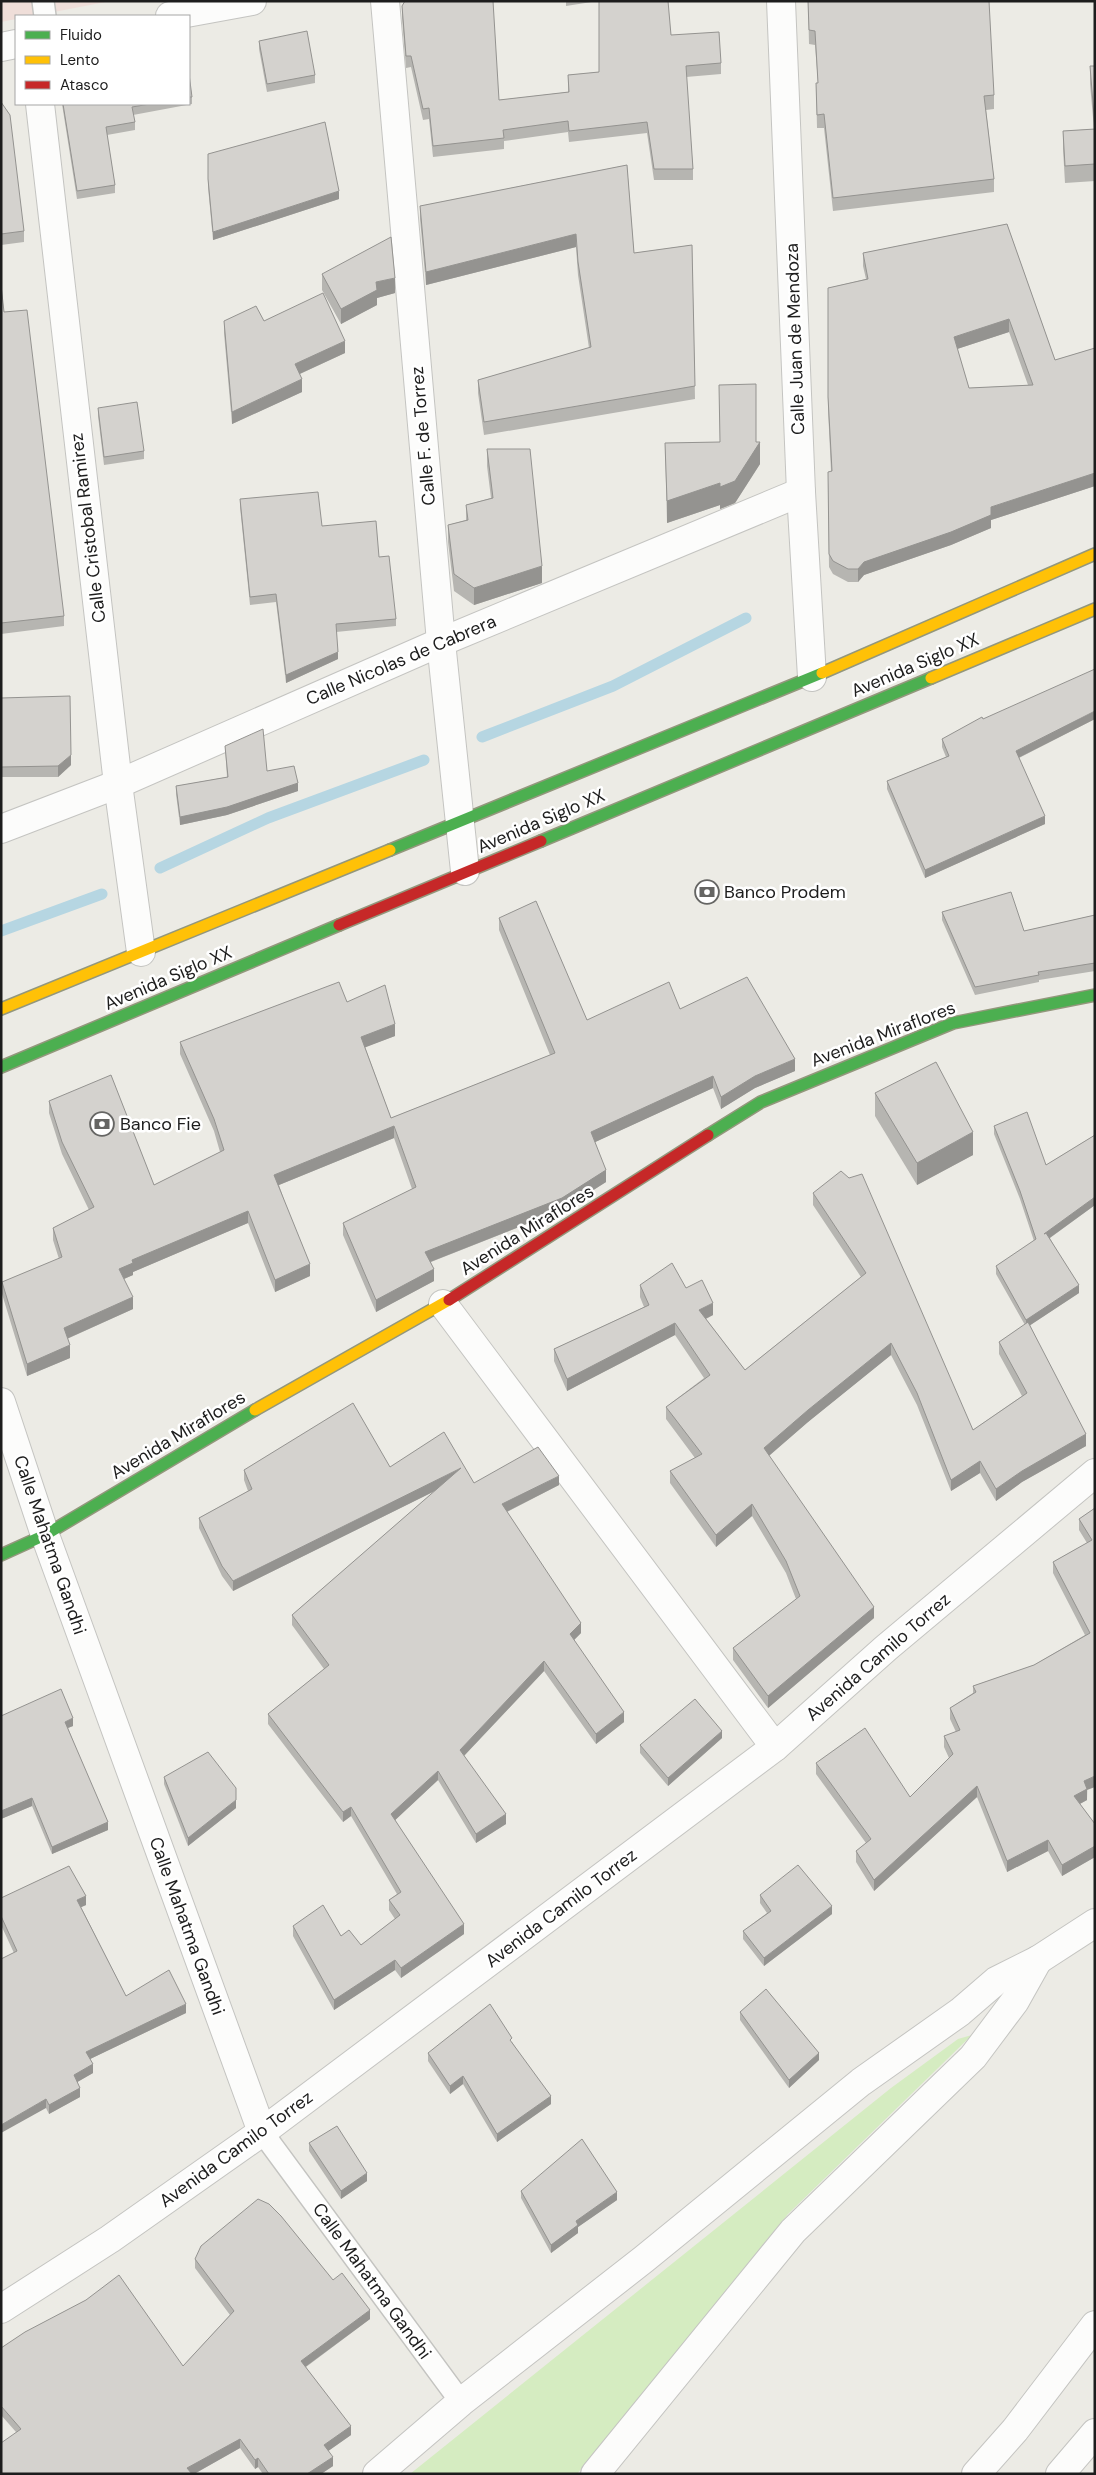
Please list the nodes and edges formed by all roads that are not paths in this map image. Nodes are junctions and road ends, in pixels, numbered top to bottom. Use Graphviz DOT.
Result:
graph roads {
  1 [pos="43,1"];
  2 [pos="252,1"];
  3 [pos="385,1"];
  4 [pos="781,1"];
  5 [pos="45,15"];
  6 [pos="175,15"];
  7 [pos="15,44"];
  8 [pos="1,47"];
  9 [pos="40,105"];
  10 [pos="801,492"];
  11 [pos="1095,554"];
  12 [pos="1095,609"];
  13 [pos="441,642"];
  14 [pos="812,677"];
  15 [pos="118,784"];
  16 [pos="459,820"];
  17 [pos="1,829"];
  18 [pos="465,871"];
  19 [pos="141,952"];
  20 [pos="1095,995"];
  21 [pos="1,1009"];
  22 [pos="1,1067"];
  23 [pos="443,1304"];
  24 [pos="1,1402"];
  25 [pos="1095,1473"];
  26 [pos="45,1535"];
  27 [pos="1,1555"];
  28 [pos="775,1747"];
  29 [pos="1095,1923"];
  30 [pos="1038,1960"];
  31 [pos="262,2132"];
  32 [pos="1,2309"];
  33 [pos="1095,2325"];
  34 [pos="461,2402"];
  35 [pos="1095,2433"];
  36 [pos="377,2474"];
  37 [pos="595,2474"];
  38 [pos="976,2474"];
  39 [pos="1060,2474"];
  1 -- 5 [label="lane"];
  2 -- 6 [label="street"];
  3 -- 13 [label="street, Calle F. de Torrez"];
  4 -- 10 [label="street, Calle Juan de Mendoza"];
  7 -- 8 [label="street"];
  9 -- 15 [label="street, Calle Cristobal Ramirez"];
  10 -- 13 [label="street, Calle Nicolas de Cabrera"];
  10 -- 14 [label="street, Calle Juan de Mendoza"];
  11 -- 14 [label="main road, Avenida Siglo XX"];
  12 -- 18 [label="main road, Avenida Siglo XX"];
  13 -- 15 [label="street, Calle Nicolas de Cabrera"];
  13 -- 16 [label="street, Calle F. de Torrez"];
  14 -- 16 [label="main road, Avenida Siglo XX"];
  15 -- 17 [label="street, Calle Nicolas de Cabrera"];
  15 -- 19 [label="street, Calle Cristobal Ramirez"];
  16 -- 18 [label="street, Calle F. de Torrez"];
  16 -- 19 [label="main road, Avenida Siglo XX"];
  18 -- 22 [label="main road, Avenida Siglo XX"];
  19 -- 21 [label="main road, Avenida Siglo XX"];
  20 -- 23 [label="main road, Avenida Miraflores"];
  23 -- 26 [label="main road, Avenida Miraflores"];
  23 -- 28 [label="street"];
  24 -- 26 [label="street, Calle Mahatma Gandhi"];
  25 -- 28 [label="street, Avenida Camilo Torrez"];
  26 -- 27 [label="main road, Avenida Miraflores"];
  26 -- 31 [label="street, Calle Mahatma Gandhi"];
  28 -- 31 [label="street, Avenida Camilo Torrez"];
  29 -- 30 [label="street"];
  30 -- 34 [label="street"];
  30 -- 37 [label="street"];
  31 -- 32 [label="street, Avenida Camilo Torrez"];
  31 -- 34 [label="lane, Calle Mahatma Gandhi"];
  33 -- 38 [label="street"];
  34 -- 36 [label="street"];
  35 -- 39 [label="street"];
}
